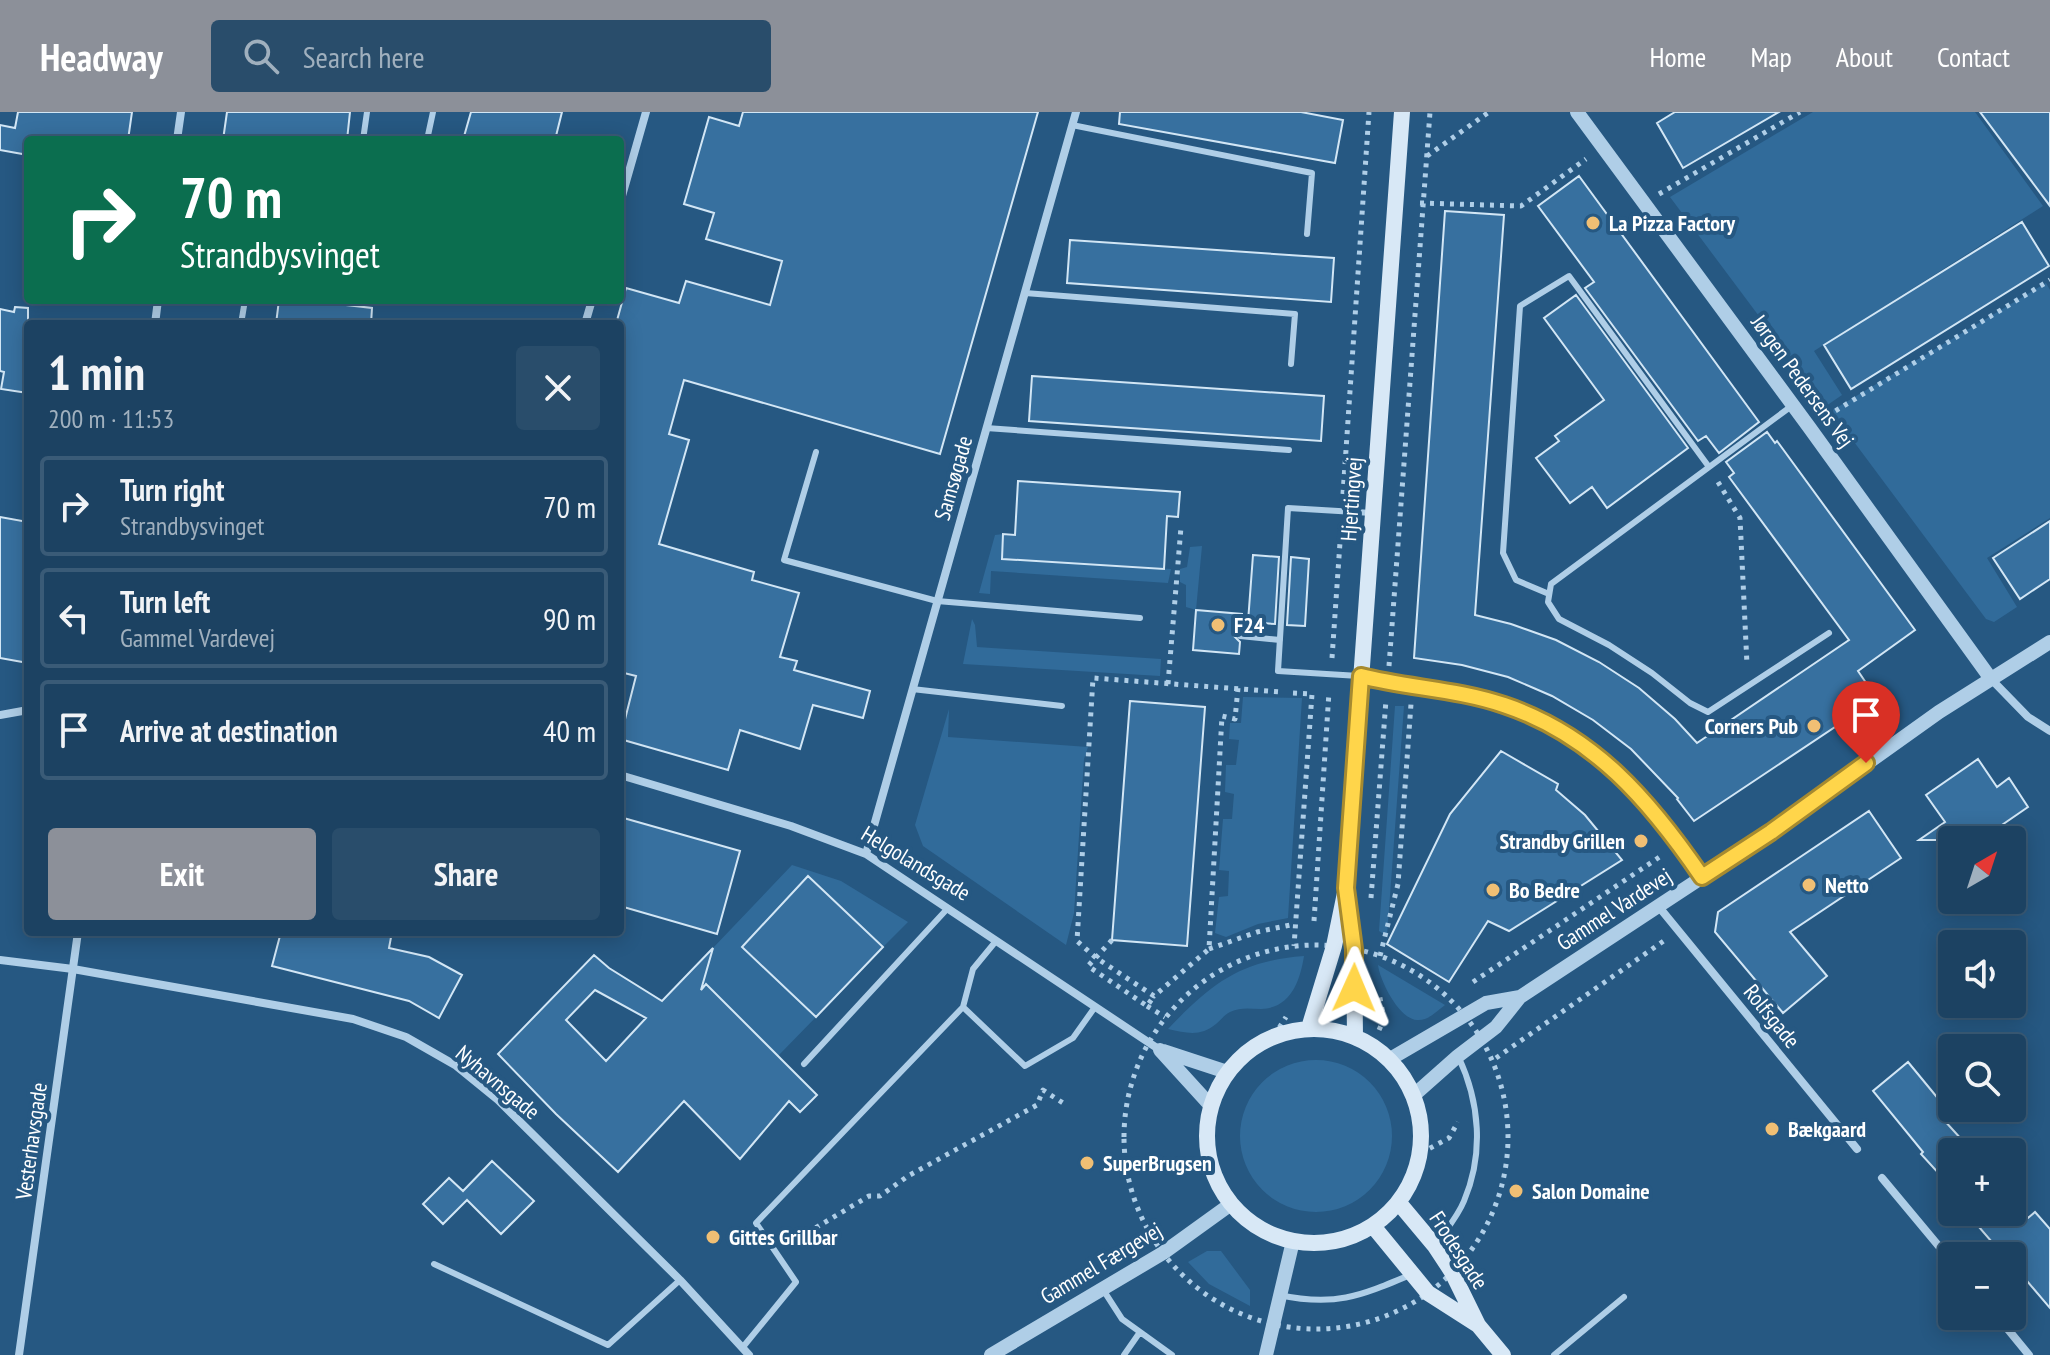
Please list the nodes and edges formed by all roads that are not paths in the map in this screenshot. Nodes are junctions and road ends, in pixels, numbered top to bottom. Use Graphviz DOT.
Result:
graph roads {
  1 [pos="181,112"];
  2 [pos="367,112"];
  3 [pos="433,112"];
  4 [pos="646,112"];
  5 [pos="1076,112"];
  6 [pos="1402,112"];
  7 [pos="1577,112"];
  8 [pos="1072,125"];
  9 [pos="178,136"];
  10 [pos="364,136"];
  11 [pos="428,136"];
  12 [pos="624,189"];
  13 [pos="1307,234"];
  14 [pos="1025,293"];
  15 [pos="1291,364"];
  16 [pos="1793,405"];
  17 [pos="986,428"];
  18 [pos="1289,450"];
  19 [pos="816,452"];
  20 [pos="1709,467"];
  21 [pos="1372,513"];
  22 [pos="1549,594"];
  23 [pos="937,601"];
  24 [pos="1140,618"];
  25 [pos="1829,633"];
  26 [pos="1240,636"];
  27 [pos="1280,640"];
  28 [pos="2050,642"];
  29 [pos="1361,676"];
  30 [pos="1991,679"];
  31 [pos="912,689"];
  32 [pos="1062,706"];
  33 [pos="24,711"];
  34 [pos="0,715"];
  35 [pos="2050,731"];
  36 [pos="624,776"];
  37 [pos="866,854"];
  38 [pos="1702,877"];
  39 [pos="1346,888"];
  40 [pos="949,907"];
  41 [pos="1659,907"];
  42 [pos="77,936"];
  43 [pos="996,941"];
  44 [pos="0,960"];
  45 [pos="73,969"];
  46 [pos="1520,997"];
  47 [pos="963,1007"];
  48 [pos="1095,1007"];
  49 [pos="1309,1028"];
  50 [pos="1355,1036"];
  51 [pos="1154,1046"];
  52 [pos="1458,1056"];
  53 [pos="1390,1059"];
  54 [pos="804,1064"];
  55 [pos="1227,1072"];
  56 [pos="1414,1095"];
  57 [pos="1211,1106"];
  58 [pos="1857,1149"];
  59 [pos="1882,1178"];
  60 [pos="1399,1203"];
  61 [pos="1231,1204"];
  62 [pos="1373,1226"];
  63 [pos="1293,1241"];
  64 [pos="1938,1245"];
  65 [pos="1435,1246"];
  66 [pos="434,1264"];
  67 [pos="1413,1274"];
  68 [pos="680,1280"];
  69 [pos="1102,1288"];
  70 [pos="1279,1295"];
  71 [pos="1624,1297"];
  72 [pos="1478,1325"];
  73 [pos="2008,1330"];
  74 [pos="1140,1332"];
  75 [pos="743,1347"];
  76 [pos="19,1355"];
  77 [pos="749,1355"];
  78 [pos="991,1355"];
  79 [pos="1124,1355"];
  80 [pos="1172,1355"];
  81 [pos="1266,1355"];
  82 [pos="1503,1355"];
  83 [pos="1554,1355"];
  84 [pos="2029,1355"];
  1 -- 9 [label="street"];
  2 -- 10 [label="lane"];
  3 -- 11 [label="lane"];
  4 -- 12 [label="street"];
  5 -- 8 [label="street, Samsøgade"];
  6 -- 21 [label="main road, Hjertingvej"];
  7 -- 16 [label="street, Jørgen Pedersens Vej"];
  8 -- 13 [label="lane"];
  8 -- 14 [label="street, Samsøgade"];
  14 -- 15 [label="lane"];
  14 -- 17 [label="street, Samsøgade"];
  16 -- 20 [label="lane"];
  16 -- 30 [label="street, Jørgen Pedersens Vej"];
  17 -- 18 [label="lane"];
  17 -- 23 [label="street, Samsøgade"];
  19 -- 23 [label="lane"];
  20 -- 22 [label="lane"];
  20 -- 22 [label="lane"];
  21 -- 27 [label="lane"];
  21 -- 29 [label="main road, Hjertingvej"];
  22 -- 25 [label="lane"];
  23 -- 24 [label="lane"];
  23 -- 31 [label="street, Samsøgade"];
  26 -- 27 [label="lane"];
  27 -- 29 [label="lane"];
  28 -- 30 [label="street, Gammel Vardevej"];
  29 -- 38 [label="street"];
  29 -- 39 [label="main road, Hjertingvej"];
  30 -- 35 [label="street"];
  30 -- 38 [label="street, Gammel Vardevej"];
  31 -- 32 [label="lane"];
  31 -- 37 [label="street, Samsøgade"];
  33 -- 34 [label="street"];
  36 -- 37 [label="street, Helgolandsgade"];
  37 -- 40 [label="street, Helgolandsgade"];
  38 -- 41 [label="street, Gammel Vardevej"];
  39 -- 49 [label="main road, Hjertingvej"];
  39 -- 50 [label="main road, Hjertingvej"];
  40 -- 43 [label="street, Helgolandsgade"];
  40 -- 54 [label="lane"];
  41 -- 46 [label="street, Gammel Vardevej"];
  41 -- 58 [label="street, Rolfsgade"];
  42 -- 45 [label="street, Vesterhavsgade"];
  43 -- 47 [label="lane"];
  43 -- 48 [label="street, Helgolandsgade"];
  44 -- 45 [label="street, Nyhavnsgade"];
  45 -- 68 [label="street, Nyhavnsgade"];
  45 -- 76 [label="street, Vesterhavsgade"];
  46 -- 52 [label="street, Gammel Vardevej"];
  46 -- 53 [label="street, Gammel Vardevej"];
  47 -- 48 [label="lane"];
  47 -- 75 [label="lane"];
  48 -- 51 [label="street, Helgolandsgade"];
  49 -- 50 [label="main road"];
  49 -- 55 [label="main road"];
  50 -- 53 [label="main road"];
  51 -- 55 [label="street, Helgolandsgade"];
  51 -- 57 [label="street, Helgolandsgade"];
  52 -- 56 [label="street, Gammel Vardevej"];
  52 -- 65 [label="lane"];
  53 -- 56 [label="main road"];
  55 -- 57 [label="main road"];
  56 -- 60 [label="main road"];
  57 -- 61 [label="main road"];
  59 -- 64 [label="street"];
  60 -- 62 [label="main road"];
  60 -- 65 [label="main road, Frodesgade"];
  61 -- 63 [label="main road"];
  61 -- 69 [label="street, Gammel Færgevej"];
  62 -- 63 [label="main road"];
  62 -- 67 [label="main road, Frodesgade"];
  63 -- 70 [label="street"];
  65 -- 72 [label="main road, Frodesgade"];
  66 -- 68 [label="lane"];
  67 -- 70 [label="lane"];
  67 -- 72 [label="main road, Frodesgade"];
  68 -- 75 [label="street, Nyhavnsgade"];
  69 -- 74 [label="lane"];
  69 -- 78 [label="street, Gammel Færgevej"];
  70 -- 81 [label="street"];
  71 -- 83 [label="lane"];
  72 -- 82 [label="main road, Frodesgade"];
  73 -- 84 [label="street"];
  74 -- 79 [label="lane"];
  74 -- 80 [label="lane"];
  75 -- 77 [label="street, Nyhavnsgade"];
}
